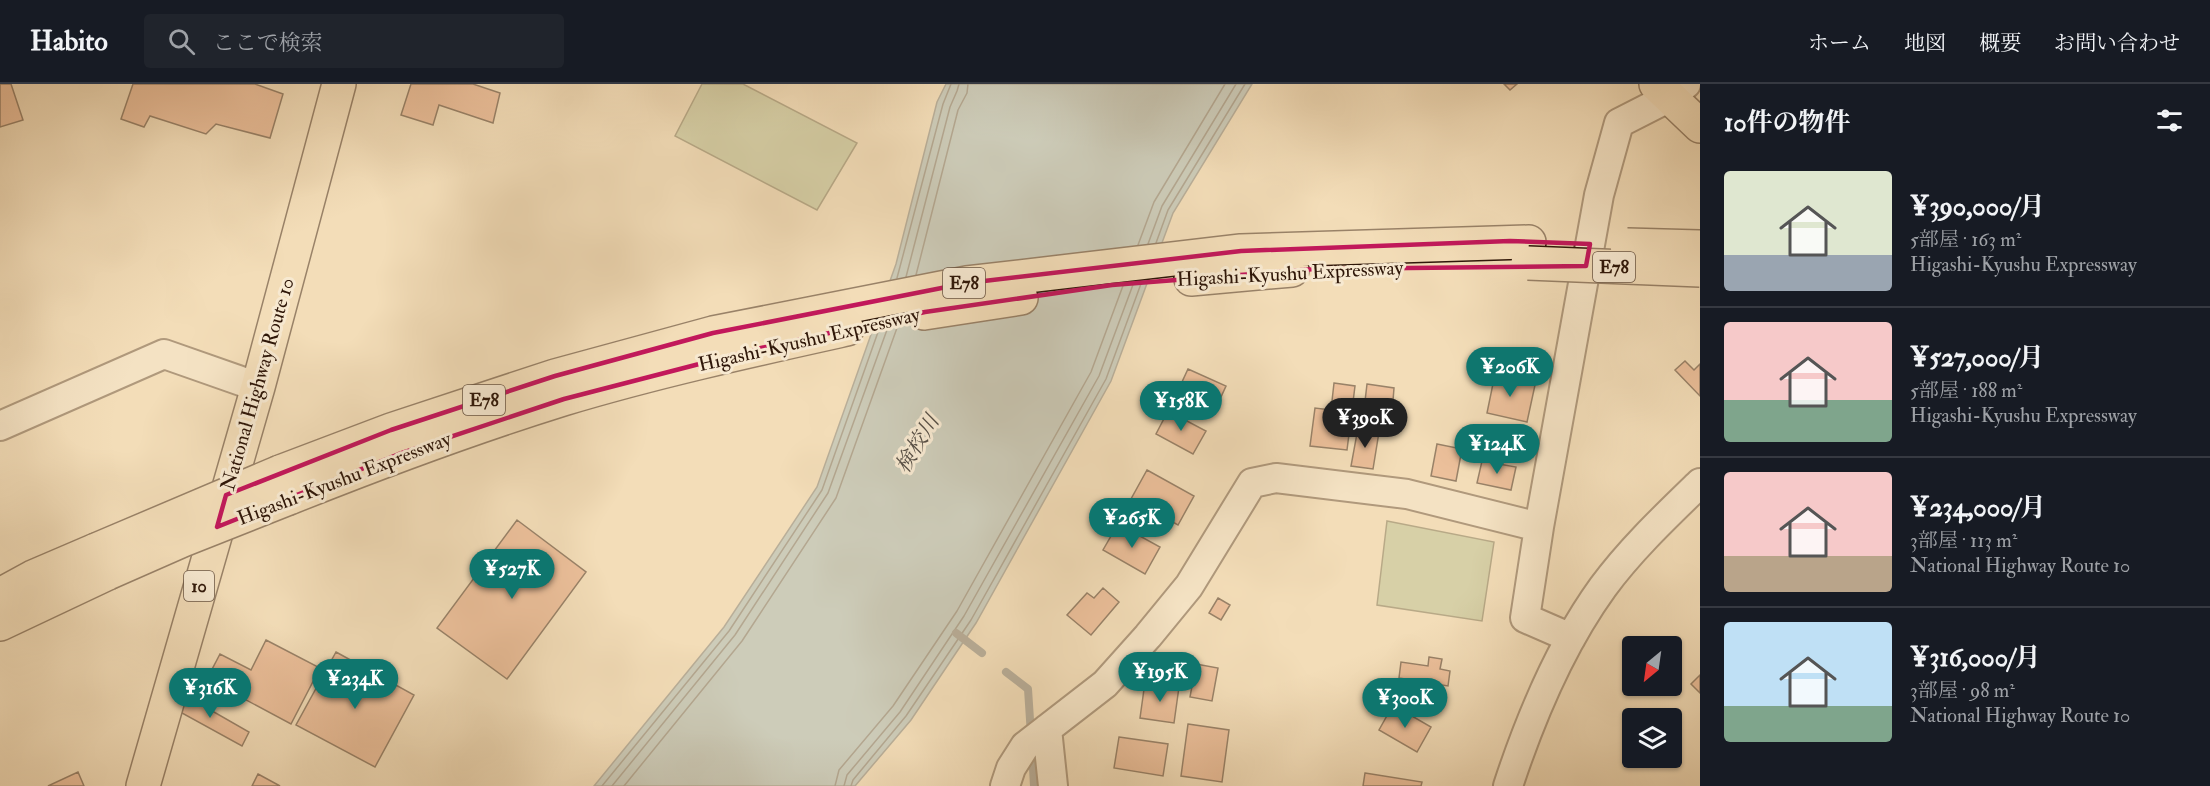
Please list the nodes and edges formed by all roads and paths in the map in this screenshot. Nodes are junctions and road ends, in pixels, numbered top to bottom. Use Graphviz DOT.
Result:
graph roads {
  1 [pos="339,84"];
  2 [pos="1671,88"];
  3 [pos="1700,126"];
  4 [pos="1700,247"];
  5 [pos="1528,253"];
  6 [pos="1700,270"];
  7 [pos="258,387"];
  8 [pos="0,426"];
  9 [pos="1697,493"];
  10 [pos="1539,527"];
  11 [pos="102,562"];
  12 [pos="0,594"];
  13 [pos="0,624"];
  14 [pos="1571,638"];
  15 [pos="1038,737"];
  16 [pos="143,786"];
  17 [pos="1005,786"];
  18 [pos="1053,786"];
  19 [pos="1508,786"];
  1 -- 7 [label="highway, National Highway Route 10 / 10"];
  2 -- 3 [label="highway"];
  2 -- 10 [label="street"];
  4 -- 5 [label="highway, Higashi-Kyushu Expressway / E78, bridge"];
  5 -- 6 [label="highway, Higashi-Kyushu Expressway / E78, bridge"];
  5 -- 11 [label="highway, Higashi-Kyushu Expressway / E78, bridge"];
  7 -- 8 [label="street"];
  7 -- 16 [label="highway, National Highway Route 10 / 10"];
  9 -- 14 [label="street"];
  10 -- 14 [label="street"];
  10 -- 15 [label="street"];
  11 -- 12 [label="highway, Higashi-Kyushu Expressway / E78"];
  11 -- 13 [label="highway, Higashi-Kyushu Expressway / E78"];
  14 -- 19 [label="street"];
  15 -- 17 [label="street"];
  15 -- 18 [label="street"];
}
